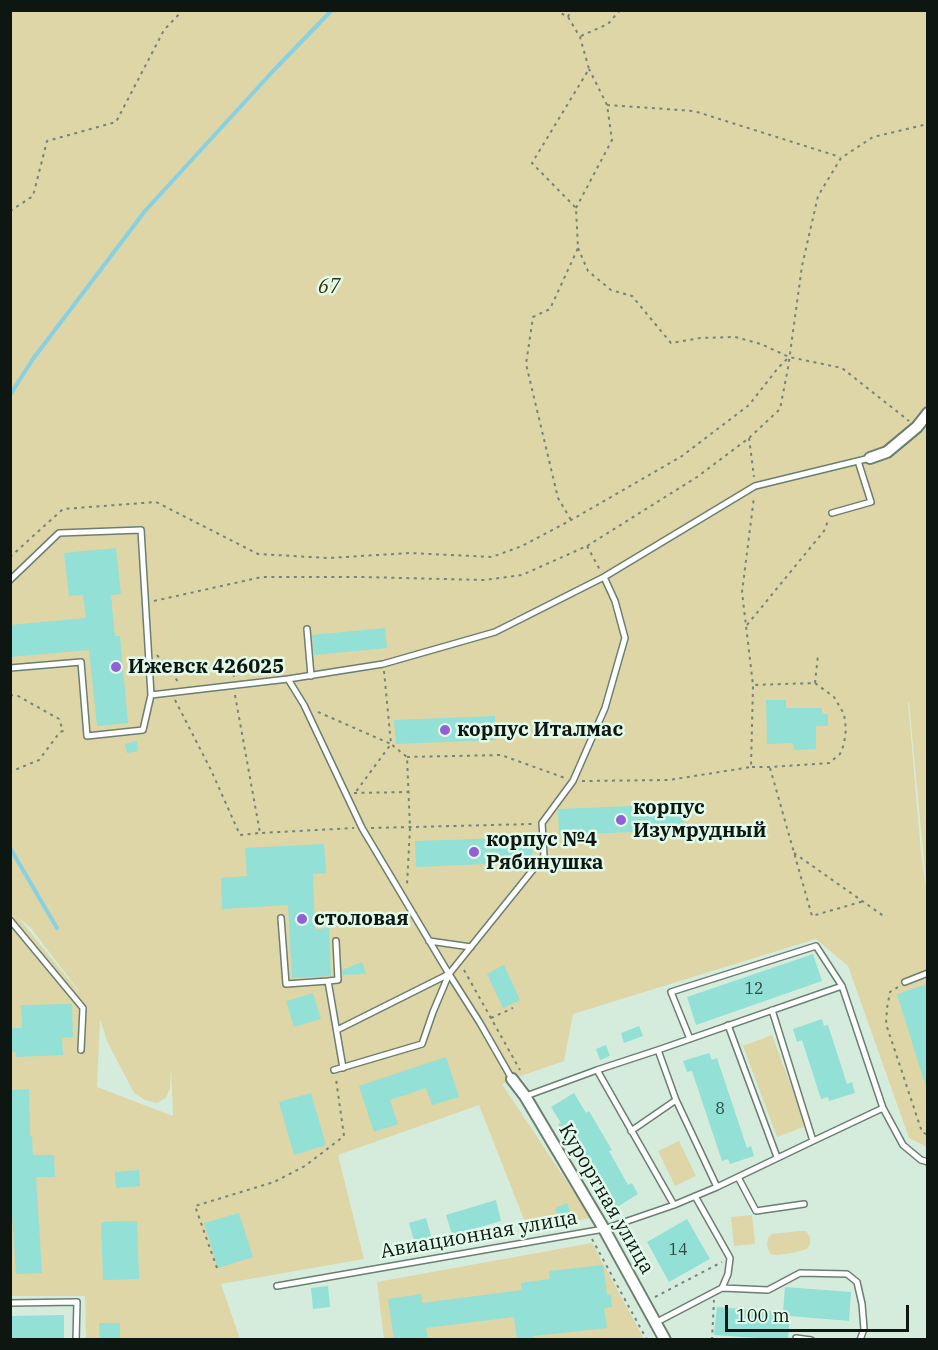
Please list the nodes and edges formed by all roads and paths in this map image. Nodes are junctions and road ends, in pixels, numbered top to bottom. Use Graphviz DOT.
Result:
graph roads {
  1 [pos="183,10"];
  2 [pos="555,10"];
  3 [pos="571,10"];
  4 [pos="620,10"];
  5 [pos="568,17"];
  6 [pos="580,37"];
  7 [pos="589,69"];
  8 [pos="607,105"];
  9 [pos="927,124"];
  10 [pos="841,158"];
  11 [pos="576,208"];
  12 [pos="10,211"];
  13 [pos="578,248"];
  14 [pos="789,357"];
  15 [pos="927,413"];
  16 [pos="917,427"];
  17 [pos="749,438"];
  18 [pos="870,458"];
  19 [pos="858,461"];
  20 [pos="755,486"];
  21 [pos="832,513"];
  22 [pos="571,520"];
  23 [pos="587,546"];
  24 [pos="10,557"];
  25 [pos="604,577"];
  26 [pos="10,580"];
  27 [pos="146,603"];
  28 [pos="746,625"];
  29 [pos="307,629"];
  30 [pos="147,642"];
  31 [pos="818,655"];
  32 [pos="226,661"];
  33 [pos="383,664"];
  34 [pos="10,668"];
  35 [pos="311,676"];
  36 [pos="288,680"];
  37 [pos="815,683"];
  38 [pos="244,684"];
  39 [pos="234,685"];
  40 [pos="753,686"];
  41 [pos="186,691"];
  42 [pos="171,692"];
  43 [pos="10,695"];
  44 [pos="151,695"];
  45 [pos="304,705"];
  46 [pos="391,744"];
  47 [pos="407,757"];
  48 [pos="751,766"];
  49 [pos="770,767"];
  50 [pos="10,772"];
  51 [pos="573,782"];
  52 [pos="408,792"];
  53 [pos="355,793"];
  54 [pos="346,796"];
  55 [pos="542,823"];
  56 [pos="362,828"];
  57 [pos="410,828"];
  58 [pos="260,833"];
  59 [pos="794,853"];
  60 [pos="864,901"];
  61 [pos="406,903"];
  62 [pos="885,917"];
  63 [pos="281,918"];
  64 [pos="10,920"];
  65 [pos="336,941"];
  66 [pos="429,941"];
  67 [pos="471,947"];
  68 [pos="459,961"];
  69 [pos="927,973"];
  70 [pos="449,974"];
  71 [pos="328,981"];
  72 [pos="905,982"];
  73 [pos="842,986"];
  74 [pos="513,1008"];
  75 [pos="772,1010"];
  76 [pos="492,1018"];
  77 [pos="480,1023"];
  78 [pos="728,1025"];
  79 [pos="337,1030"];
  80 [pos="690,1039"];
  81 [pos="81,1050"];
  82 [pos="658,1050"];
  83 [pos="343,1068"];
  84 [pos="334,1070"];
  85 [pos="597,1070"];
  86 [pos="517,1077"];
  87 [pos="525,1096"];
  88 [pos="676,1100"];
  89 [pos="883,1108"];
  90 [pos="632,1131"];
  91 [pos="927,1135"];
  92 [pos="813,1141"];
  93 [pos="777,1157"];
  94 [pos="927,1162"];
  95 [pos="738,1177"];
  96 [pos="717,1186"];
  97 [pos="695,1196"];
  98 [pos="804,1204"];
  99 [pos="674,1205"];
  100 [pos="604,1229"];
  101 [pos="588,1232"];
  102 [pos="730,1258"];
  103 [pos="217,1268"];
  104 [pos="277,1286"];
  105 [pos="722,1288"];
  106 [pos="715,1292"];
  107 [pos="10,1303"];
  108 [pos="645,1303"];
  109 [pos="656,1323"];
  110 [pos="76,1340"];
  111 [pos="647,1340"];
  112 [pos="665,1340"];
  113 [pos="712,1340"];
  114 [pos="796,1340"];
  115 [pos="811,1340"];
  116 [pos="860,1340"];
  1 -- 12 [label="path"];
  2 -- 5 [label="path"];
  3 -- 5 [label="path"];
  4 -- 6 [label="path"];
  5 -- 6 [label="path"];
  6 -- 7 [label="path"];
  7 -- 8 [label="path"];
  7 -- 11 [label="path"];
  8 -- 10 [label="path"];
  8 -- 11 [label="path"];
  9 -- 10 [label="path"];
  10 -- 14 [label="path"];
  11 -- 13 [label="path"];
  13 -- 14 [label="path"];
  13 -- 22 [label="path"];
  14 -- 16 [label="path"];
  14 -- 17 [label="path"];
  14 -- 22 [label="path"];
  15 -- 16 [label="street"];
  16 -- 18 [label="street"];
  17 -- 20 [label="path"];
  17 -- 23 [label="path"];
  18 -- 19 [label="lane"];
  19 -- 20 [label="lane"];
  19 -- 21 [label="lane"];
  20 -- 25 [label="lane"];
  20 -- 28 [label="path"];
  21 -- 28 [label="path"];
  22 -- 24 [label="path"];
  23 -- 25 [label="path"];
  23 -- 27 [label="path"];
  25 -- 33 [label="lane"];
  25 -- 51 [label="lane"];
  26 -- 27 [label="lane"];
  27 -- 30 [label="lane"];
  28 -- 40 [label="path"];
  29 -- 35 [label="lane"];
  30 -- 41 [label="path"];
  30 -- 44 [label="lane"];
  31 -- 37 [label="path"];
  32 -- 38 [label="path"];
  33 -- 35 [label="lane"];
  33 -- 46 [label="path"];
  34 -- 44 [label="lane"];
  35 -- 36 [label="lane"];
  36 -- 38 [label="lane"];
  36 -- 45 [label="lane"];
  37 -- 40 [label="path"];
  37 -- 49 [label="path"];
  38 -- 39 [label="lane"];
  39 -- 41 [label="lane"];
  39 -- 58 [label="path"];
  40 -- 48 [label="path"];
  41 -- 42 [label="lane"];
  42 -- 44 [label="lane"];
  42 -- 58 [label="path"];
  43 -- 50 [label="path"];
  45 -- 46 [label="path"];
  45 -- 54 [label="lane"];
  46 -- 47 [label="path"];
  46 -- 53 [label="path"];
  47 -- 51 [label="path"];
  47 -- 52 [label="path"];
  48 -- 49 [label="path"];
  48 -- 51 [label="path"];
  49 -- 59 [label="path"];
  51 -- 55 [label="lane"];
  52 -- 53 [label="path"];
  52 -- 57 [label="path"];
  53 -- 54 [label="path"];
  54 -- 56 [label="lane"];
  55 -- 57 [label="path"];
  55 -- 67 [label="lane"];
  56 -- 57 [label="path"];
  56 -- 58 [label="path"];
  56 -- 61 [label="lane"];
  57 -- 61 [label="path"];
  59 -- 60 [label="path"];
  59 -- 60 [label="path"];
  60 -- 62 [label="path"];
  61 -- 66 [label="lane"];
  63 -- 71 [label="lane"];
  64 -- 81 [label="lane"];
  65 -- 71 [label="lane"];
  66 -- 67 [label="lane"];
  66 -- 70 [label="lane"];
  67 -- 68 [label="lane"];
  68 -- 70 [label="lane"];
  68 -- 76 [label="path"];
  69 -- 72 [label="lane"];
  70 -- 77 [label="lane"];
  70 -- 79 [label="lane"];
  70 -- 83 [label="lane"];
  71 -- 79 [label="lane"];
  72 -- 91 [label="path"];
  73 -- 75 [label="lane"];
  73 -- 80 [label="lane"];
  73 -- 89 [label="lane"];
  74 -- 76 [label="path"];
  75 -- 78 [label="lane"];
  75 -- 92 [label="lane"];
  76 -- 77 [label="path"];
  76 -- 86 [label="path"];
  77 -- 86 [label="lane"];
  78 -- 80 [label="lane"];
  78 -- 93 [label="lane"];
  79 -- 83 [label="lane"];
  80 -- 82 [label="lane"];
  82 -- 85 [label="lane"];
  82 -- 88 [label="lane"];
  83 -- 84 [label="lane"];
  84 -- 103 [label="path"];
  85 -- 87 [label="lane"];
  85 -- 90 [label="lane"];
  86 -- 87 [label="street, Курортная улица"];
  87 -- 100 [label="street, Курортная улица"];
  88 -- 90 [label="lane"];
  88 -- 96 [label="lane"];
  89 -- 92 [label="lane, Авиационная улица"];
  89 -- 94 [label="lane"];
  90 -- 99 [label="lane"];
  92 -- 93 [label="lane, Авиационная улица"];
  93 -- 95 [label="lane, Авиационная улица"];
  95 -- 96 [label="lane, Авиационная улица"];
  95 -- 98 [label="lane"];
  96 -- 97 [label="lane, Авиационная улица"];
  97 -- 99 [label="lane, Авиационная улица"];
  97 -- 102 [label="lane"];
  99 -- 100 [label="lane, Авиационная улица"];
  100 -- 101 [label="lane, Авиационная улица"];
  100 -- 108 [label="street, Курортная улица"];
  101 -- 104 [label="lane, Авиационная улица"];
  101 -- 111 [label="path"];
  102 -- 105 [label="lane"];
  102 -- 108 [label="path"];
  105 -- 106 [label="lane"];
  105 -- 116 [label="lane"];
  106 -- 109 [label="lane"];
  106 -- 113 [label="path"];
  107 -- 110 [label="lane"];
  108 -- 109 [label="street, Курортная улица"];
  109 -- 112 [label="street, Курортная улица"];
  114 -- 115 [label="lane"];
}
